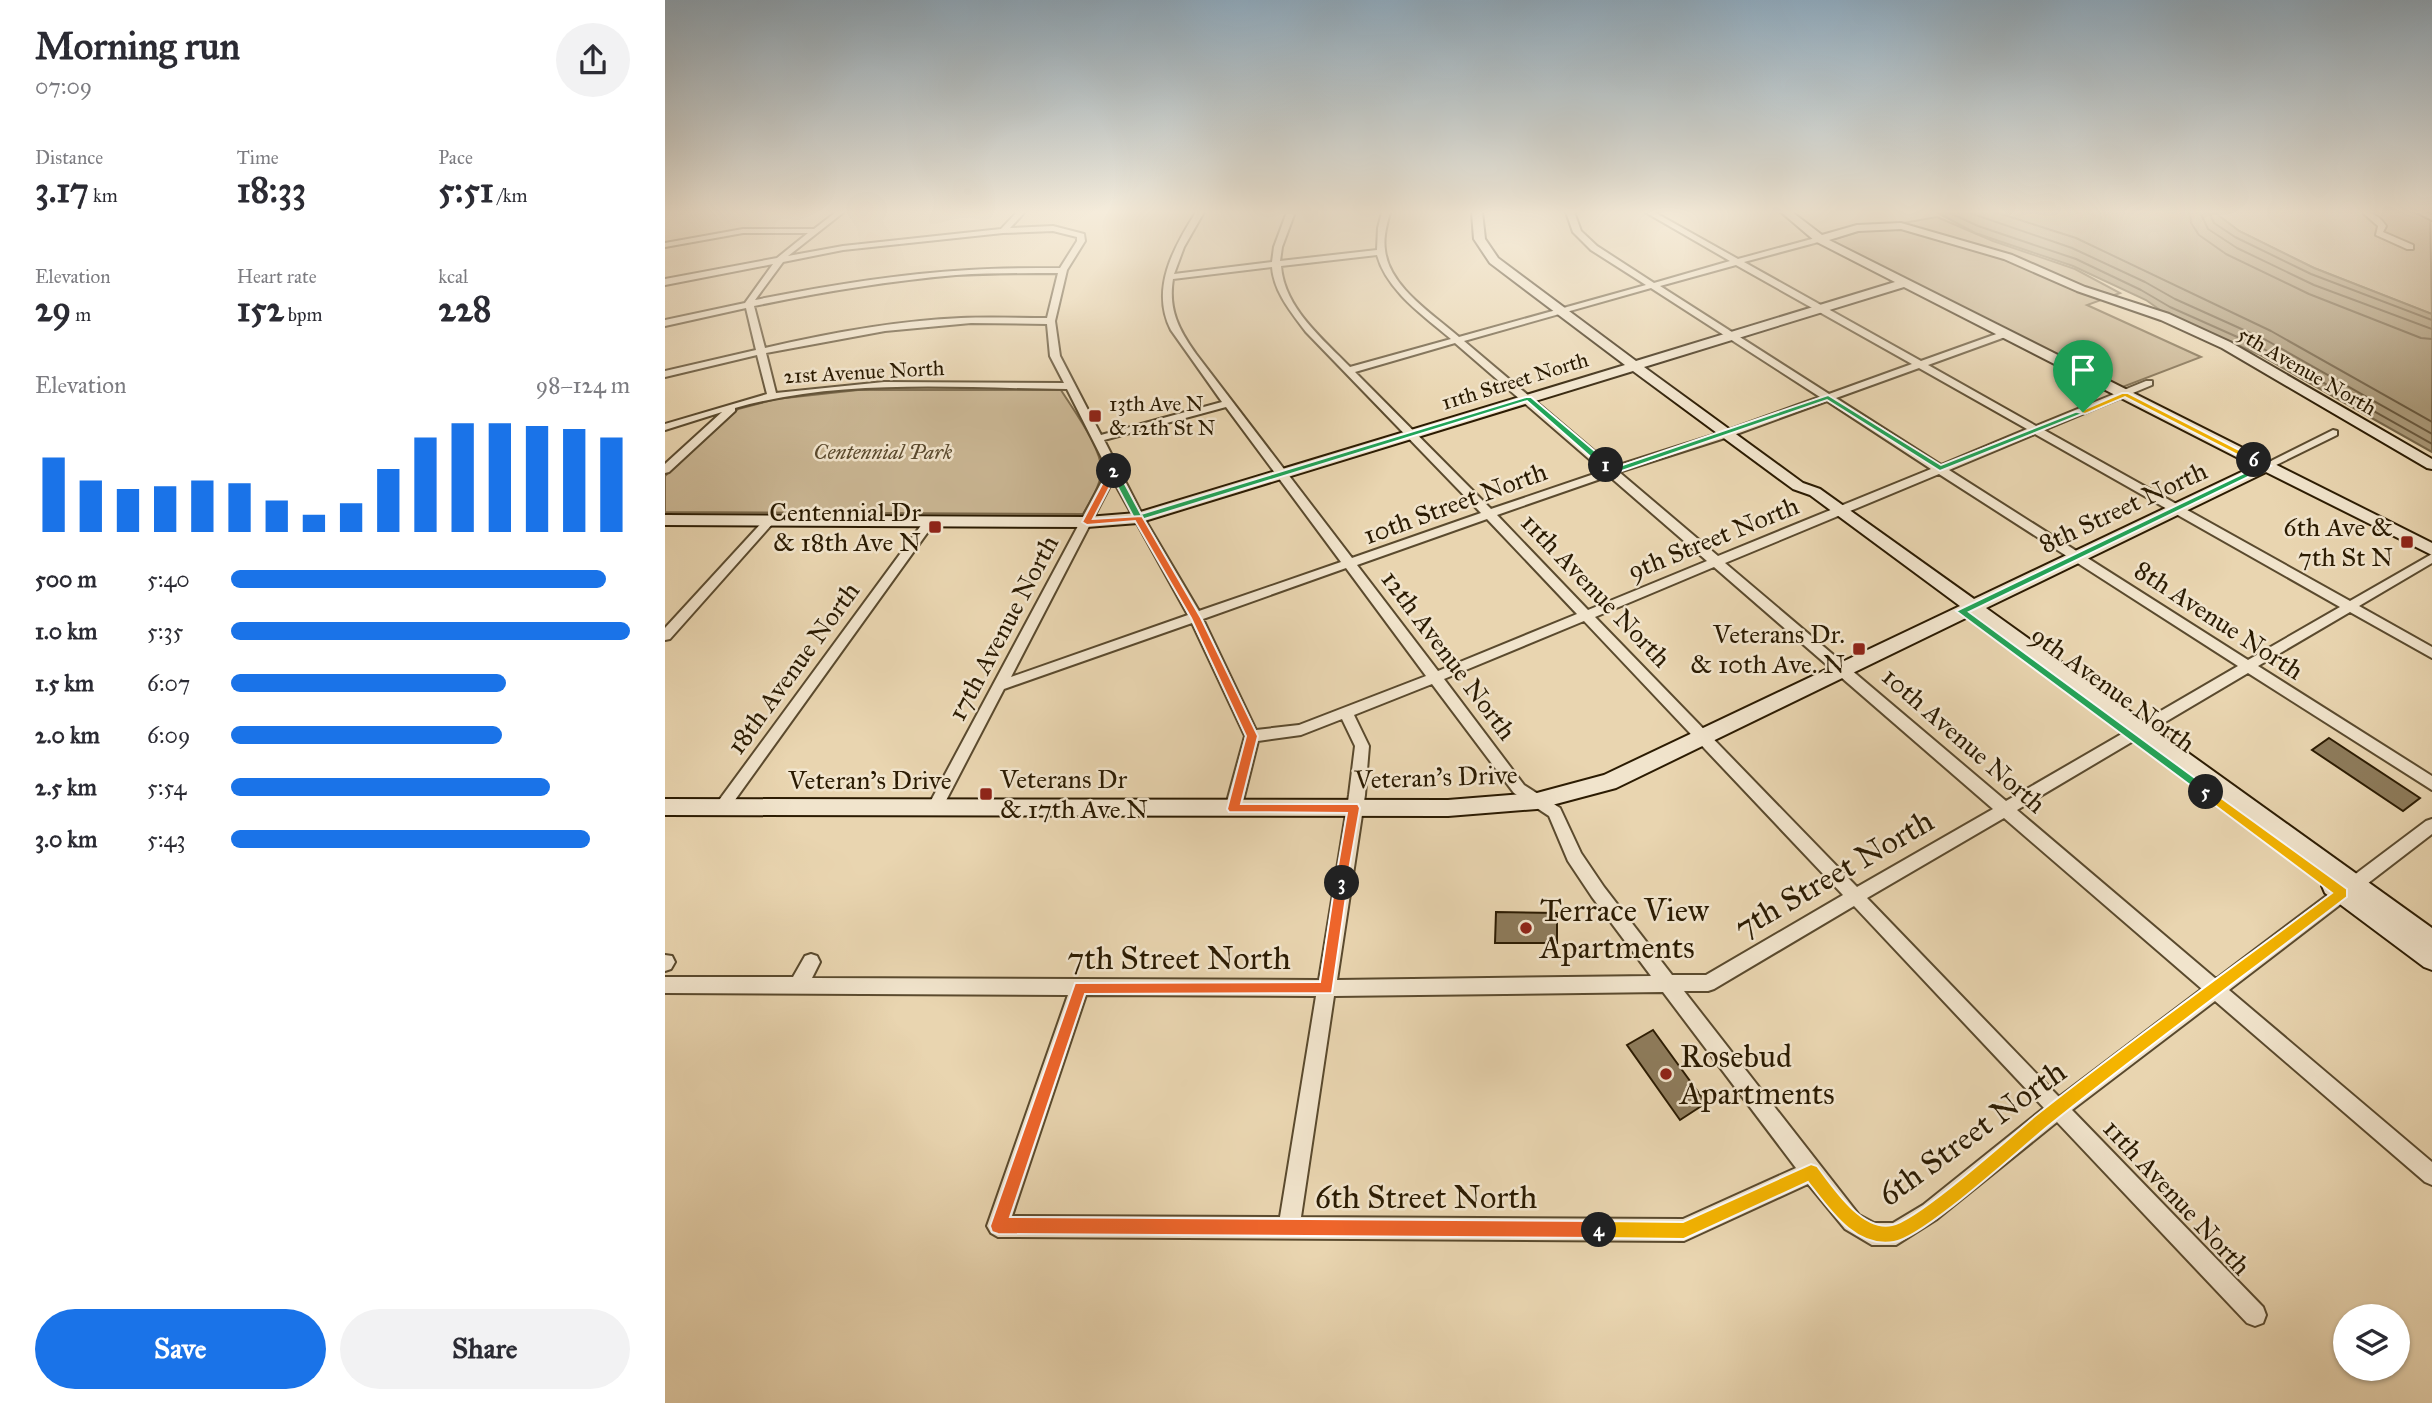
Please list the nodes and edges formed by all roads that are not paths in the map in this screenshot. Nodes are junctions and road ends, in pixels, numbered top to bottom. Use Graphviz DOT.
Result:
graph roads {
  1 [pos="686,277"];
  2 [pos="767,277"];
  3 [pos="919,277"];
  4 [pos="1061,277"];
  5 [pos="1168,277"];
  6 [pos="1278,277"];
  7 [pos="1390,277"];
  8 [pos="1513,277"];
  9 [pos="1641,277"];
  10 [pos="1681,277"];
  11 [pos="1767,277"];
  12 [pos="1894,277"];
  13 [pos="2055,277"];
  14 [pos="665,282"];
  15 [pos="1905,283"];
  16 [pos="1653,285"];
  17 [pos="749,303"];
  18 [pos="1822,308"];
  19 [pos="1558,311"];
  20 [pos="1051,321"];
  21 [pos="665,323"];
  22 [pos="2005,334"];
  23 [pos="1733,336"];
  24 [pos="1459,338"];
  25 [pos="760,350"];
  26 [pos="1921,364"];
  27 [pos="1635,366"];
  28 [pos="1350,370"];
  29 [pos="665,374"];
  30 [pos="2149,383"];
  31 [pos="1069,386"];
  32 [pos="2125,394"];
  33 [pos="772,396"];
  34 [pos="1828,397"];
  35 [pos="1528,398"];
  36 [pos="1229,403"];
  37 [pos="734,406"];
  38 [pos="665,427"];
  39 [pos="2038,430"];
  40 [pos="2333,433"];
  41 [pos="1411,434"];
  42 [pos="1727,434"];
  43 [pos="1097,439"];
  44 [pos="2432,465"];
  45 [pos="2266,466"];
  46 [pos="1940,469"];
  47 [pos="665,470"];
  48 [pos="1113,470"];
  49 [pos="1612,471"];
  50 [pos="1282,474"];
  51 [pos="2177,509"];
  52 [pos="1836,513"];
  53 [pos="1490,515"];
  54 [pos="1138,518"];
  55 [pos="665,520"];
  56 [pos="770,520"];
  57 [pos="1087,522"];
  58 [pos="929,523"];
  59 [pos="2432,550"];
  60 [pos="2077,556"];
  61 [pos="2432,558"];
  62 [pos="1716,560"];
  63 [pos="1351,564"];
  64 [pos="2349,606"];
  65 [pos="1967,609"];
  66 [pos="1586,616"];
  67 [pos="1196,618"];
  68 [pos="665,636"];
  69 [pos="2432,653"];
  70 [pos="2248,666"];
  71 [pos="1842,668"];
  72 [pos="1437,677"];
  73 [pos="999,686"];
  74 [pos="1346,712"];
  75 [pos="2135,733"];
  76 [pos="1252,736"];
  77 [pos="1700,736"];
  78 [pos="2432,784"];
  79 [pos="1537,801"];
  80 [pos="665,807"];
  81 [pos="722,807"];
  82 [pos="935,808"];
  83 [pos="1354,808"];
  84 [pos="2005,808"];
  85 [pos="1233,809"];
  86 [pos="2432,825"];
  87 [pos="2348,889"];
  88 [pos="1855,896"];
  89 [pos="2432,941"];
  90 [pos="2432,959"];
  91 [pos="811,962"];
  92 [pos="1666,984"];
  93 [pos="665,985"];
  94 [pos="798,986"];
  95 [pos="1080,987"];
  96 [pos="1327,988"];
  97 [pos="2216,989"];
  98 [pos="2060,1109"];
  99 [pos="1811,1172"];
  100 [pos="2432,1175"];
  101 [pos="1289,1227"];
  102 [pos="2255,1315"];
  1 -- 14 [label="street"];
  2 -- 17 [label="street"];
  3 -- 17 [label="street"];
  4 -- 20 [label="street"];
  5 -- 36 [label="street, 12th Avenue North"];
  6 -- 28 [label="street, 11th Avenue North"];
  7 -- 24 [label="street, 10th Avenue North"];
  8 -- 19 [label="street, 9th Avenue North"];
  9 -- 16 [label="street, 8th Avenue North"];
  10 -- 16 [label="street"];
  11 -- 18 [label="street"];
  12 -- 15 [label="street"];
  13 -- 44 [label="street, 5th Avenue North"];
  15 -- 18 [label="street, 11th Street North"];
  15 -- 22 [label="street"];
  16 -- 19 [label="street"];
  16 -- 23 [label="street, 8th Avenue North"];
  17 -- 21 [label="street"];
  17 -- 25 [label="street"];
  18 -- 23 [label="street, 11th Street North"];
  18 -- 26 [label="street"];
  19 -- 24 [label="street"];
  19 -- 27 [label="street, 9th Avenue North"];
  20 -- 25 [label="street"];
  20 -- 31 [label="street"];
  22 -- 26 [label="street, 10th Street North"];
  22 -- 32 [label="street"];
  23 -- 27 [label="street, 11th Street North"];
  23 -- 34 [label="street, 8th Avenue North"];
  24 -- 28 [label="street"];
  24 -- 35 [label="street, 10th Avenue North"];
  25 -- 29 [label="street"];
  25 -- 33 [label="street"];
  26 -- 34 [label="street, 10th Street North"];
  26 -- 39 [label="street"];
  27 -- 35 [label="street, 11th Street North"];
  27 -- 42 [label="street, 9th Avenue North"];
  28 -- 41 [label="street, 11th Avenue North"];
  30 -- 32 [label="street, 9th Street North"];
  31 -- 33 [label="street, 21st Avenue North"];
  31 -- 43 [label="street"];
  32 -- 39 [label="street, 9th Street North"];
  32 -- 45 [label="street"];
  33 -- 37 [label="street, 21st Avenue North"];
  34 -- 42 [label="street, 10th Street North"];
  34 -- 46 [label="street, 8th Avenue North"];
  35 -- 41 [label="street, 11th Street North"];
  35 -- 49 [label="street, 10th Avenue North"];
  36 -- 43 [label="street"];
  36 -- 50 [label="street, 12th Avenue North"];
  37 -- 38 [label="street, 21st Avenue North"];
  37 -- 47 [label="street"];
  39 -- 46 [label="street, 9th Street North"];
  39 -- 51 [label="street"];
  40 -- 45 [label="street, 8th Street North"];
  41 -- 50 [label="street, 11th Street North"];
  41 -- 53 [label="street, 11th Avenue North"];
  42 -- 49 [label="street, 10th Street North"];
  42 -- 52 [label="street, 9th Avenue North"];
  43 -- 48 [label="street"];
  45 -- 51 [label="street, 8th Street North"];
  45 -- 59 [label="street"];
  46 -- 52 [label="street, 9th Street North"];
  46 -- 60 [label="street, 8th Avenue North"];
  48 -- 54 [label="street"];
  48 -- 57 [label="street, 17th Avenue North"];
  49 -- 53 [label="street, 10th Street North"];
  49 -- 62 [label="street, 10th Avenue North"];
  50 -- 54 [label="street, 11th Street North"];
  50 -- 63 [label="street, 12th Avenue North"];
  51 -- 60 [label="street, 8th Street North"];
  51 -- 64 [label="street"];
  52 -- 62 [label="street, 9th Street North"];
  52 -- 65 [label="street, 9th Avenue North"];
  53 -- 63 [label="street, 10th Street North"];
  53 -- 66 [label="street, 11th Avenue North"];
  54 -- 57 [label="street, 11th Street North"];
  54 -- 67 [label="street"];
  55 -- 56 [label="street"];
  56 -- 58 [label="street"];
  56 -- 68 [label="street"];
  57 -- 58 [label="street"];
  57 -- 73 [label="street, 17th Avenue North"];
  58 -- 81 [label="street, 18th Avenue North"];
  60 -- 65 [label="street, 8th Street North"];
  60 -- 70 [label="street, 8th Avenue North"];
  61 -- 64 [label="street, 7th Street North"];
  62 -- 66 [label="street, 9th Street North"];
  62 -- 71 [label="street, 10th Avenue North"];
  63 -- 67 [label="street, 10th Street North"];
  63 -- 72 [label="street, 12th Avenue North"];
  64 -- 69 [label="street"];
  64 -- 70 [label="street, 7th Street North"];
  65 -- 71 [label="street, 8th Street North"];
  65 -- 75 [label="street, 9th Avenue North"];
  66 -- 72 [label="street, 9th Street North"];
  66 -- 77 [label="street, 11th Avenue North"];
  67 -- 73 [label="street, 10th Street North"];
  67 -- 76 [label="street"];
  70 -- 75 [label="street, 7th Street North"];
  70 -- 78 [label="street, 8th Avenue North"];
  71 -- 77 [label="street, 8th Street North"];
  71 -- 84 [label="street, 10th Avenue North"];
  72 -- 74 [label="street, 9th Street North"];
  72 -- 79 [label="street, 12th Avenue North"];
  73 -- 82 [label="street, 17th Avenue North"];
  74 -- 76 [label="street, 9th Street North"];
  74 -- 83 [label="street"];
  75 -- 84 [label="street, 7th Street North"];
  75 -- 87 [label="street, 9th Avenue North"];
  76 -- 85 [label="street"];
  77 -- 79 [label="street, Veteran's Drive"];
  77 -- 88 [label="street, 11th Avenue North"];
  79 -- 83 [label="street, Veteran's Drive"];
  79 -- 92 [label="street, 12th Avenue North"];
  80 -- 81 [label="street, Veteran's Drive"];
  81 -- 82 [label="street, Veteran's Drive"];
  82 -- 85 [label="street, Veteran's Drive"];
  83 -- 85 [label="street, Veteran's Drive"];
  83 -- 96 [label="street"];
  84 -- 88 [label="street, 7th Street North"];
  84 -- 97 [label="street, 10th Avenue North"];
  86 -- 87 [label="street, 6th Street North"];
  87 -- 89 [label="street, 9th Avenue North"];
  87 -- 90 [label="street, 9th Avenue North"];
  87 -- 97 [label="street, 6th Street North"];
  88 -- 92 [label="street, 7th Street North"];
  88 -- 98 [label="street, 11th Avenue North"];
  91 -- 94 [label="street"];
  92 -- 96 [label="street, 7th Street North"];
  92 -- 99 [label="street, 12th Avenue North"];
  93 -- 94 [label="street, 7th Street North"];
  94 -- 95 [label="street, 7th Street North"];
  95 -- 96 [label="street, 7th Street North"];
  95 -- 101 [label="street, 6th Street North"];
  96 -- 101 [label="street"];
  97 -- 98 [label="street, 6th Street North"];
  97 -- 100 [label="street, 10th Avenue North"];
  98 -- 99 [label="street, 6th Street North"];
  98 -- 102 [label="street, 11th Avenue North"];
  99 -- 101 [label="street, 6th Street North"];
}
